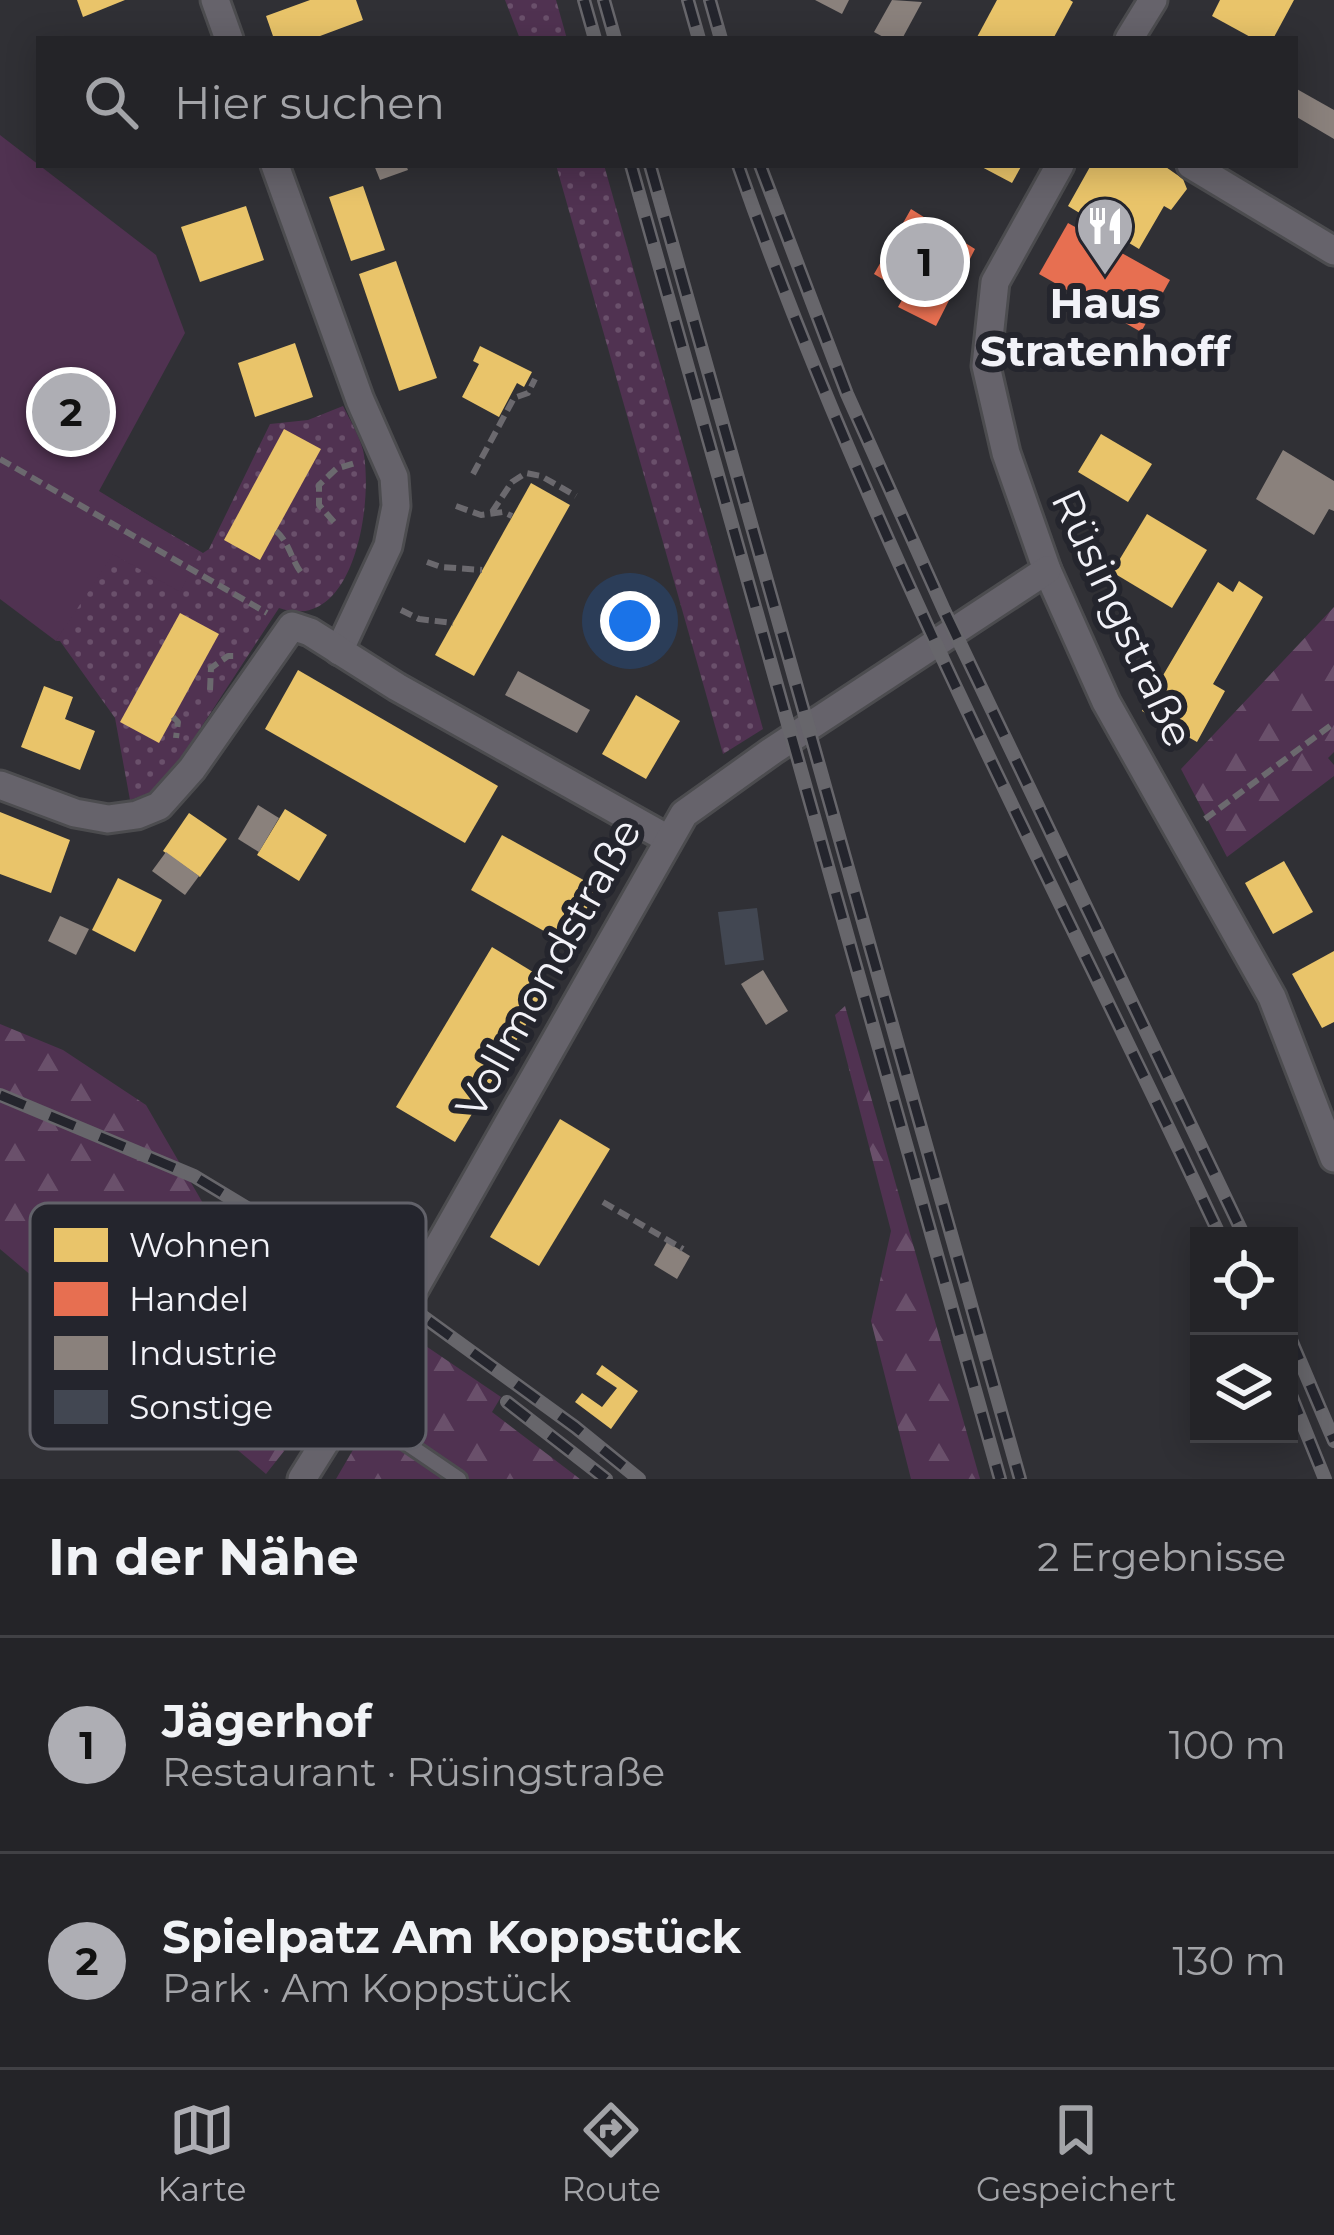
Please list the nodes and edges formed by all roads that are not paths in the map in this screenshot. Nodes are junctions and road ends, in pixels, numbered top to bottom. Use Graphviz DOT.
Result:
graph roads {
  1 [pos="215,0"];
  2 [pos="1153,0"];
  3 [pos="228,36"];
  4 [pos="1131,36"];
  5 [pos="276,168"];
  6 [pos="1058,168"];
  7 [pos="1196,168"];
  8 [pos="1334,250"];
  9 [pos="1047,570"];
  10 [pos="339,651"];
  11 [pos="0,784"];
  12 [pos="668,839"];
  13 [pos="1334,1158"];
  14 [pos="426,1269"];
  15 [pos="321,1449"];
  16 [pos="415,1449"];
  17 [pos="302,1479"];
  18 [pos="459,1479"];
  1 -- 3 [label="street"];
  2 -- 4 [label="street"];
  5 -- 10 [label="street"];
  6 -- 9 [label="street, Rüsingstraße"];
  7 -- 8 [label="street"];
  9 -- 12 [label="street, Vollmondstraße"];
  9 -- 13 [label="street, Rüsingstraße"];
  10 -- 11 [label="street"];
  10 -- 12 [label="street"];
  12 -- 14 [label="street, Vollmondstraße"];
  15 -- 17 [label="street, Vollmondstraße"];
  16 -- 18 [label="lane"];
}
